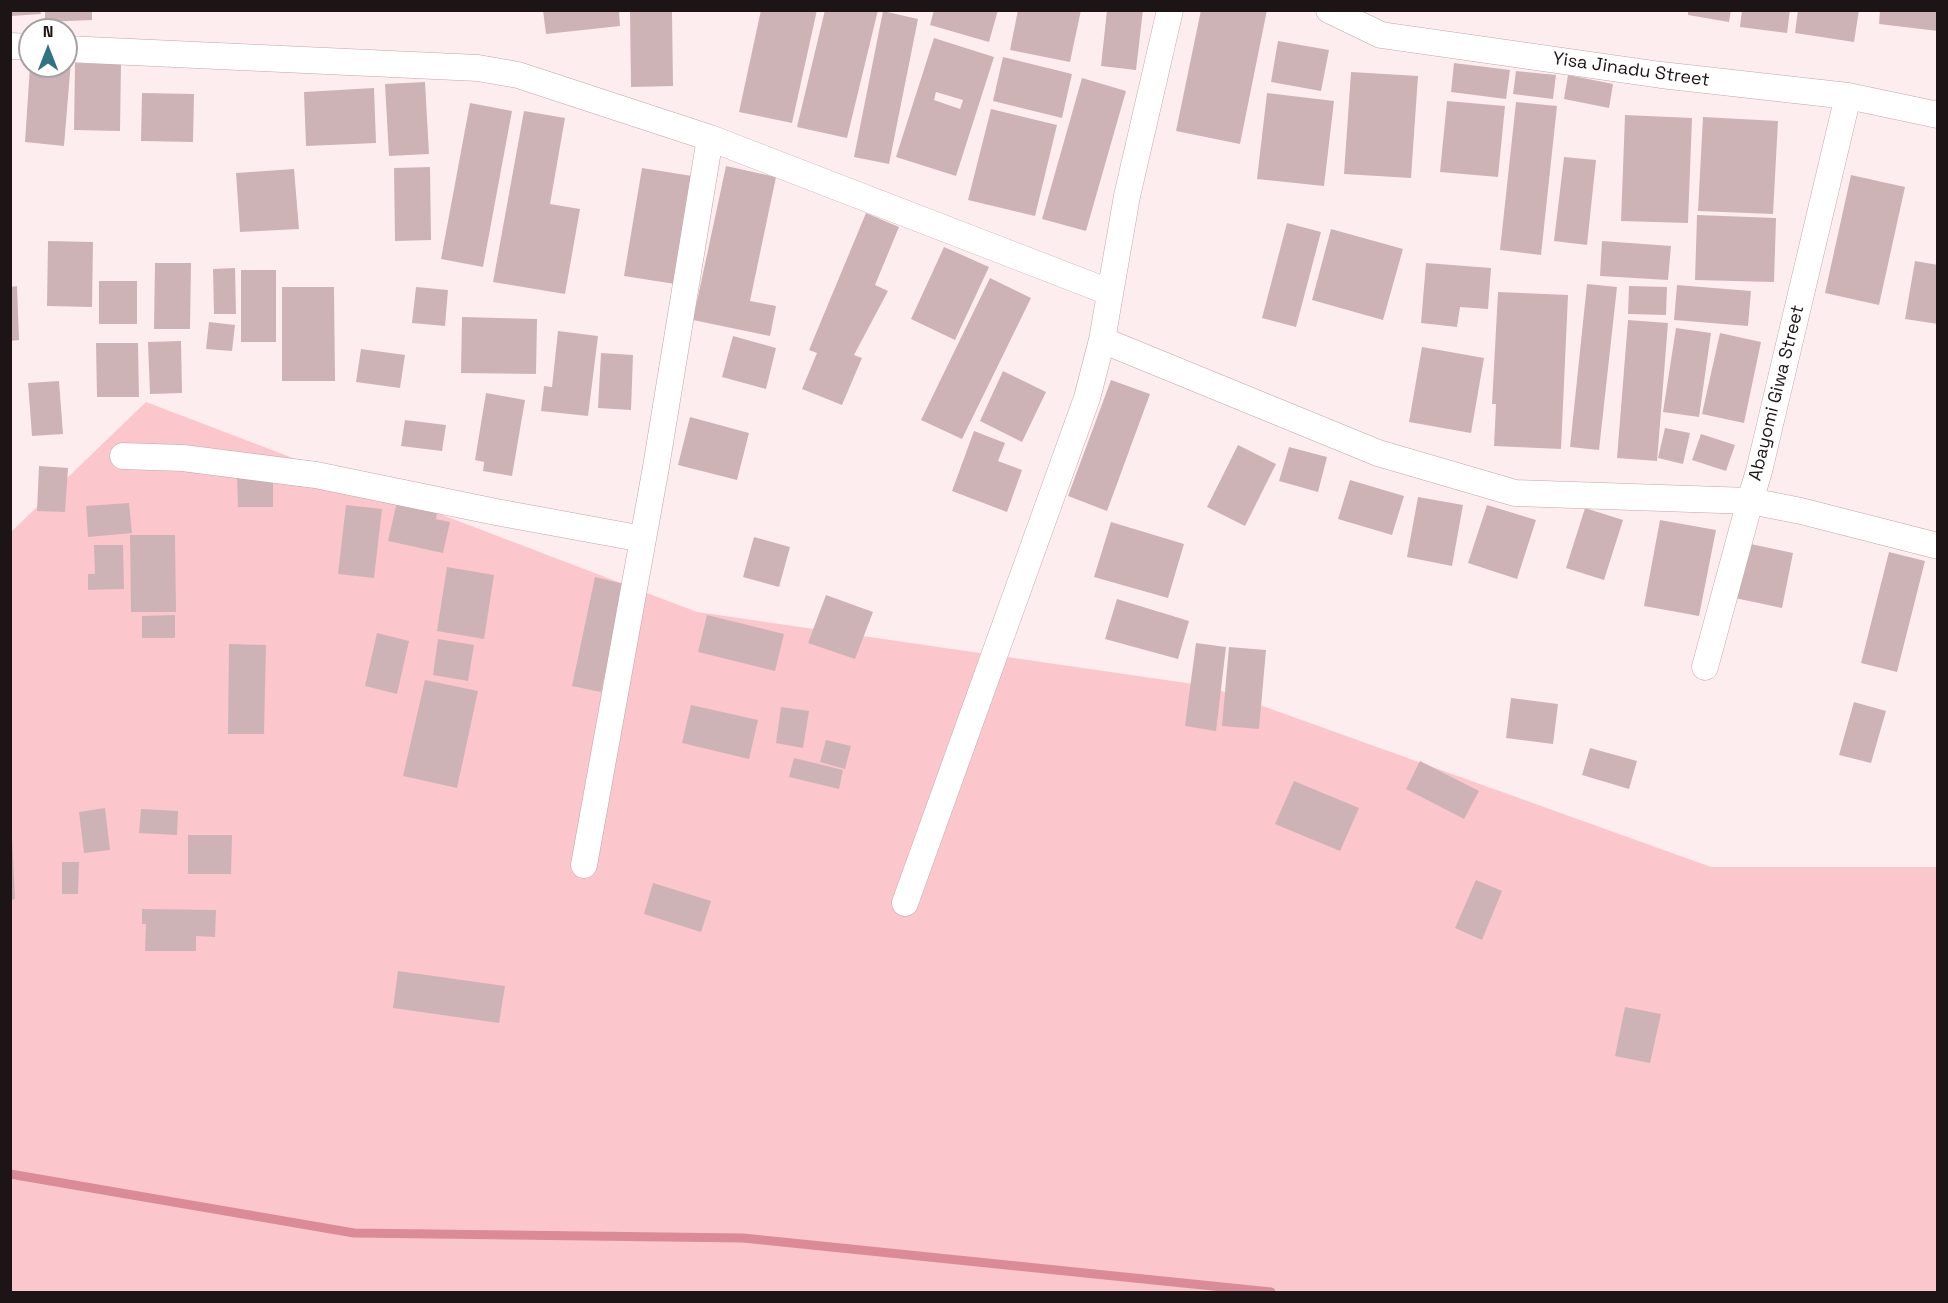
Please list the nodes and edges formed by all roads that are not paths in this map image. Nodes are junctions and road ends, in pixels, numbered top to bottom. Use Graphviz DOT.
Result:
graph roads {
  1 [pos="1170,10"];
  2 [pos="1329,10"];
  3 [pos="78,50"];
  4 [pos="1848,96"];
  5 [pos="1938,115"];
  6 [pos="710,138"];
  7 [pos="1109,292"];
  8 [pos="1102,340"];
  9 [pos="123,456"];
  10 [pos="1750,501"];
  11 [pos="643,539"];
  12 [pos="1938,546"];
  13 [pos="1705,667"];
  14 [pos="584,865"];
  15 [pos="904,903"];
  1 -- 7 [label="street"];
  2 -- 4 [label="street, Yisa Jinadu Street"];
  3 -- 6 [label="street"];
  4 -- 5 [label="street, Yisa Jinadu Street"];
  4 -- 10 [label="street, Abayomi Giwa Street"];
  6 -- 7 [label="street"];
  6 -- 11 [label="street"];
  7 -- 8 [label="street"];
  8 -- 10 [label="street"];
  8 -- 15 [label="street"];
  9 -- 11 [label="street"];
  10 -- 12 [label="street, Abayomi Giwa Street"];
  10 -- 13 [label="street"];
  11 -- 14 [label="street"];
}
